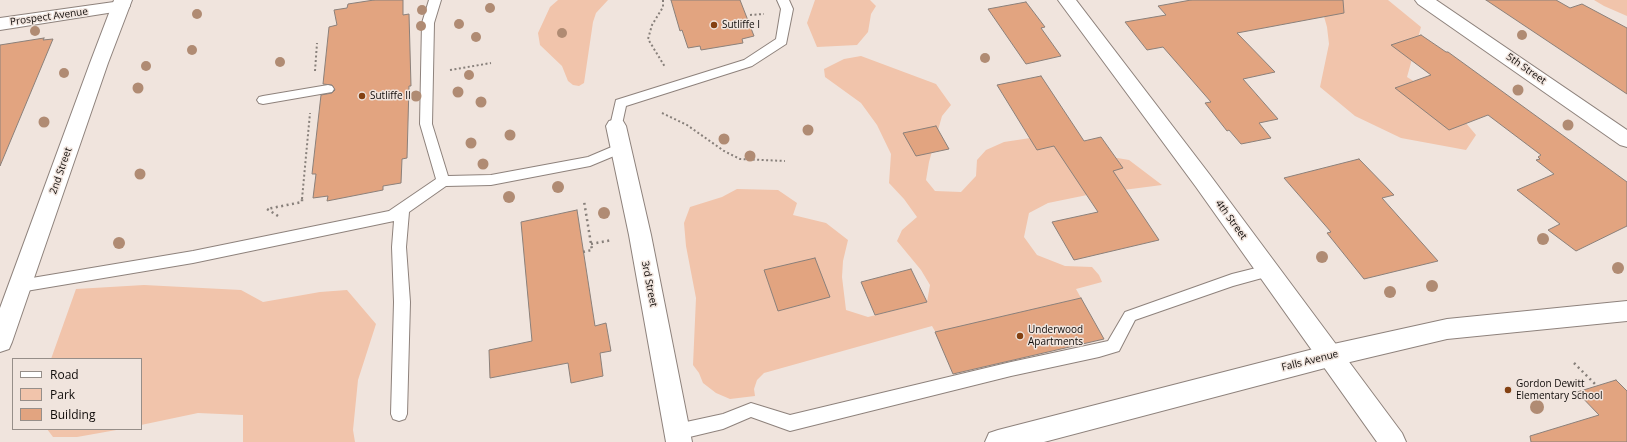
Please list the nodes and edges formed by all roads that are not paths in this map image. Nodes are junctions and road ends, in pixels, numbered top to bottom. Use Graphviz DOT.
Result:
graph roads {
  1 [pos="435,0"];
  2 [pos="783,0"];
  3 [pos="1067,0"];
  4 [pos="1424,0"];
  5 [pos="122,3"];
  6 [pos="0,24"];
  7 [pos="328,89"];
  8 [pos="263,100"];
  9 [pos="616,126"];
  10 [pos="1627,140"];
  11 [pos="621,148"];
  12 [pos="443,181"];
  13 [pos="402,210"];
  14 [pos="1268,271"];
  15 [pos="20,286"];
  16 [pos="6,307"];
  17 [pos="1627,311"];
  18 [pos="0,342"];
  19 [pos="1329,356"];
  20 [pos="399,414"];
  21 [pos="678,437"];
  22 [pos="998,442"];
  23 [pos="1393,442"];
  1 -- 12 [label="lane"];
  2 -- 9 [label="lane"];
  3 -- 14 [label="street, 4th Street"];
  4 -- 10 [label="street, 5th Street"];
  5 -- 6 [label="street, Prospect Avenue"];
  5 -- 15 [label="street, 2nd Street"];
  7 -- 8 [label="lane"];
  9 -- 11 [label="street, 3rd Street"];
  11 -- 12 [label="lane"];
  11 -- 21 [label="street, 3rd Street"];
  12 -- 13 [label="lane"];
  13 -- 15 [label="lane"];
  13 -- 20 [label="lane"];
  14 -- 19 [label="street, 4th Street"];
  14 -- 21 [label="lane"];
  15 -- 16 [label="street, 2nd Street"];
  16 -- 18 [label="street, 2nd Street"];
  17 -- 19 [label="street, Falls Avenue"];
  19 -- 22 [label="street, Falls Avenue"];
  19 -- 23 [label="street, 4th Street"];
}
